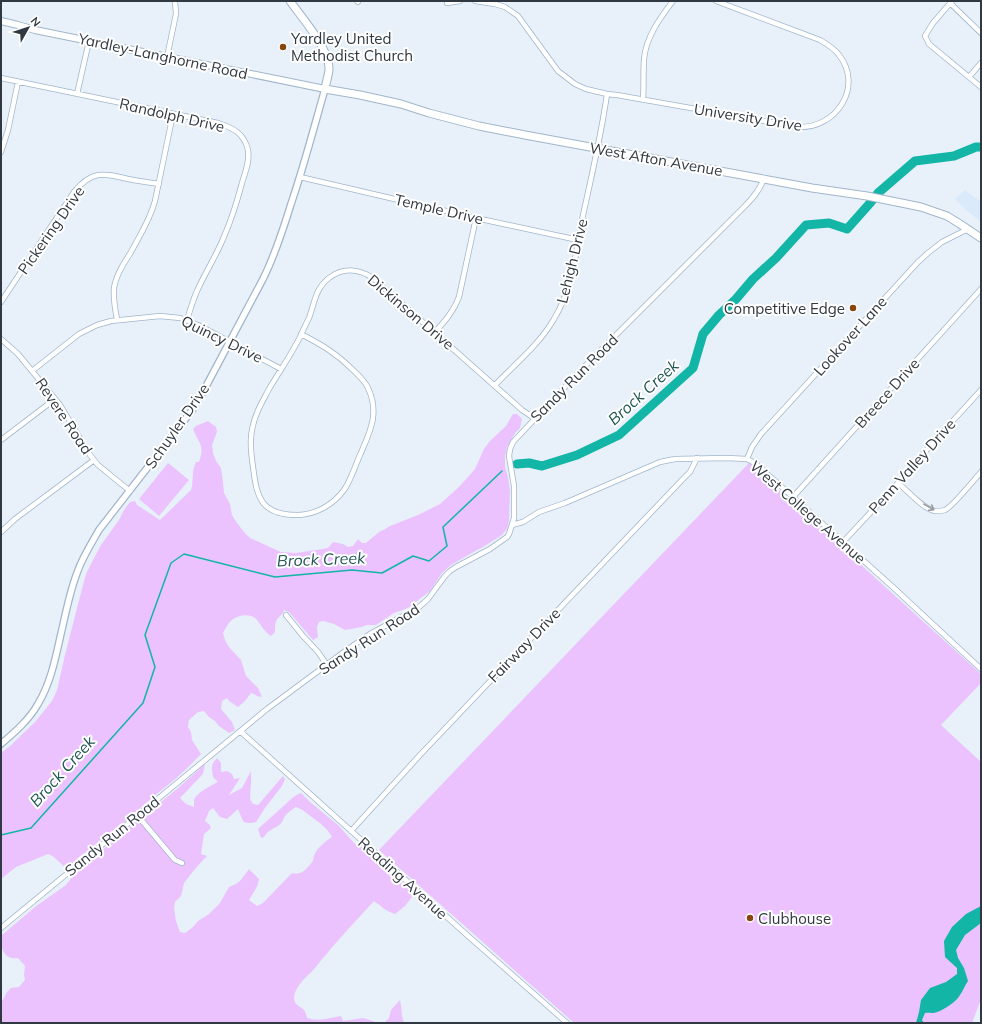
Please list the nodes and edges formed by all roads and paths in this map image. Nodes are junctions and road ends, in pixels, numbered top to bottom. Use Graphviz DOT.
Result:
graph roads {
  1 [pos="175,1"];
  2 [pos="290,1"];
  3 [pos="460,1"];
  4 [pos="475,1"];
  5 [pos="673,1"];
  6 [pos="716,1"];
  7 [pos="951,2"];
  8 [pos="447,3"];
  9 [pos="1,21"];
  10 [pos="981,33"];
  11 [pos="89,40"];
  12 [pos="167,57"];
  13 [pos="981,62"];
  14 [pos="969,77"];
  15 [pos="1,78"];
  16 [pos="18,82"];
  17 [pos="981,87"];
  18 [pos="325,89"];
  19 [pos="77,94"];
  20 [pos="607,94"];
  21 [pos="643,100"];
  22 [pos="173,114"];
  23 [pos="598,148"];
  24 [pos="1,152"];
  25 [pos="300,177"];
  26 [pos="764,178"];
  27 [pos="159,184"];
  28 [pos="476,218"];
  29 [pos="968,229"];
  30 [pos="981,238"];
  31 [pos="578,240"];
  32 [pos="981,289"];
  33 [pos="1,302"];
  34 [pos="117,319"];
  35 [pos="187,320"];
  36 [pos="435,332"];
  37 [pos="301,334"];
  38 [pos="1,338"];
  39 [pos="230,342"];
  40 [pos="281,368"];
  41 [pos="32,371"];
  42 [pos="495,385"];
  43 [pos="981,390"];
  44 [pos="55,399"];
  45 [pos="534,418"];
  46 [pos="1,440"];
  47 [pos="697,458"];
  48 [pos="748,459"];
  49 [pos="94,460"];
  50 [pos="981,472"];
  51 [pos="898,483"];
  52 [pos="130,491"];
  53 [pos="793,497"];
  54 [pos="512,525"];
  55 [pos="1,532"];
  56 [pos="843,542"];
  57 [pos="286,615"];
  58 [pos="327,665"];
  59 [pos="981,669"];
  60 [pos="240,731"];
  61 [pos="1,744"];
  62 [pos="138,816"];
  63 [pos="351,831"];
  64 [pos="182,863"];
  65 [pos="1,928"];
  66 [pos="568,1023"];
  1 -- 12 [label="street"];
  2 -- 18 [label="main road"];
  3 -- 8 [label="street"];
  4 -- 20 [label="street, University Drive"];
  5 -- 21 [label="street"];
  6 -- 21 [label="street, University Drive"];
  7 -- 10 [label="street"];
  7 -- 14 [label="street"];
  9 -- 11 [label="main road, Yardley-Langhorne Road"];
  11 -- 12 [label="main road, Yardley-Langhorne Road"];
  11 -- 19 [label="street"];
  12 -- 18 [label="main road, Yardley-Langhorne Road"];
  13 -- 14 [label="street"];
  14 -- 17 [label="street"];
  15 -- 16 [label="street, Randolph Drive"];
  16 -- 19 [label="street, Randolph Drive"];
  16 -- 24 [label="street"];
  18 -- 23 [label="main road, West Afton Avenue"];
  18 -- 25 [label="street, Schuyler Drive"];
  19 -- 22 [label="street, Randolph Drive"];
  20 -- 21 [label="street, University Drive"];
  20 -- 23 [label="street, Lehigh Drive"];
  22 -- 27 [label="street"];
  22 -- 35 [label="street, Randolph Drive"];
  23 -- 26 [label="main road, West Afton Avenue"];
  23 -- 31 [label="street, Lehigh Drive"];
  25 -- 28 [label="street, Temple Drive"];
  25 -- 39 [label="street, Schuyler Drive"];
  26 -- 29 [label="main road, West Afton Avenue"];
  26 -- 45 [label="street, Sandy Run Road"];
  27 -- 33 [label="street, Pickering Drive"];
  27 -- 34 [label="street"];
  28 -- 31 [label="street, Temple Drive"];
  28 -- 36 [label="street"];
  29 -- 30 [label="main road, West Afton Avenue"];
  29 -- 48 [label="street, Lookover Lane"];
  31 -- 42 [label="street, Lehigh Drive"];
  32 -- 53 [label="street, Breece Drive"];
  34 -- 35 [label="street, Quincy Drive"];
  34 -- 41 [label="street, Quincy Drive"];
  35 -- 39 [label="street, Quincy Drive"];
  36 -- 37 [label="street, Dickinson Drive"];
  36 -- 42 [label="street, Dickinson Drive"];
  37 -- 40 [label="street, Dickinson Drive"];
  37 -- 40 [label="street, Dickinson Drive"];
  38 -- 41 [label="street, Revere Road"];
  39 -- 40 [label="street, Quincy Drive"];
  39 -- 52 [label="street, Schuyler Drive"];
  41 -- 44 [label="street, Revere Road"];
  42 -- 45 [label="street, Dickinson Drive"];
  43 -- 51 [label="street, Penn Valley Drive"];
  44 -- 46 [label="street"];
  44 -- 49 [label="street, Revere Road"];
  45 -- 54 [label="street, Sandy Run Road"];
  47 -- 48 [label="street, West College Avenue"];
  47 -- 54 [label="street, West College Avenue"];
  47 -- 63 [label="street, Fairway Drive"];
  48 -- 53 [label="street, West College Avenue"];
  49 -- 52 [label="street, Revere Road"];
  49 -- 55 [label="street"];
  51 -- 50 [label="street, one-way"];
  51 -- 56 [label="street, Penn Valley Drive"];
  52 -- 61 [label="street, Schuyler Drive"];
  53 -- 56 [label="street, West College Avenue"];
  54 -- 58 [label="street, Sandy Run Road"];
  56 -- 59 [label="street, West College Avenue"];
  57 -- 58 [label="street"];
  58 -- 60 [label="street, Sandy Run Road"];
  60 -- 62 [label="street, Sandy Run Road"];
  60 -- 63 [label="street, Reading Avenue"];
  62 -- 64 [label="street"];
  62 -- 65 [label="street, Sandy Run Road"];
  63 -- 66 [label="street, Reading Avenue"];
}
